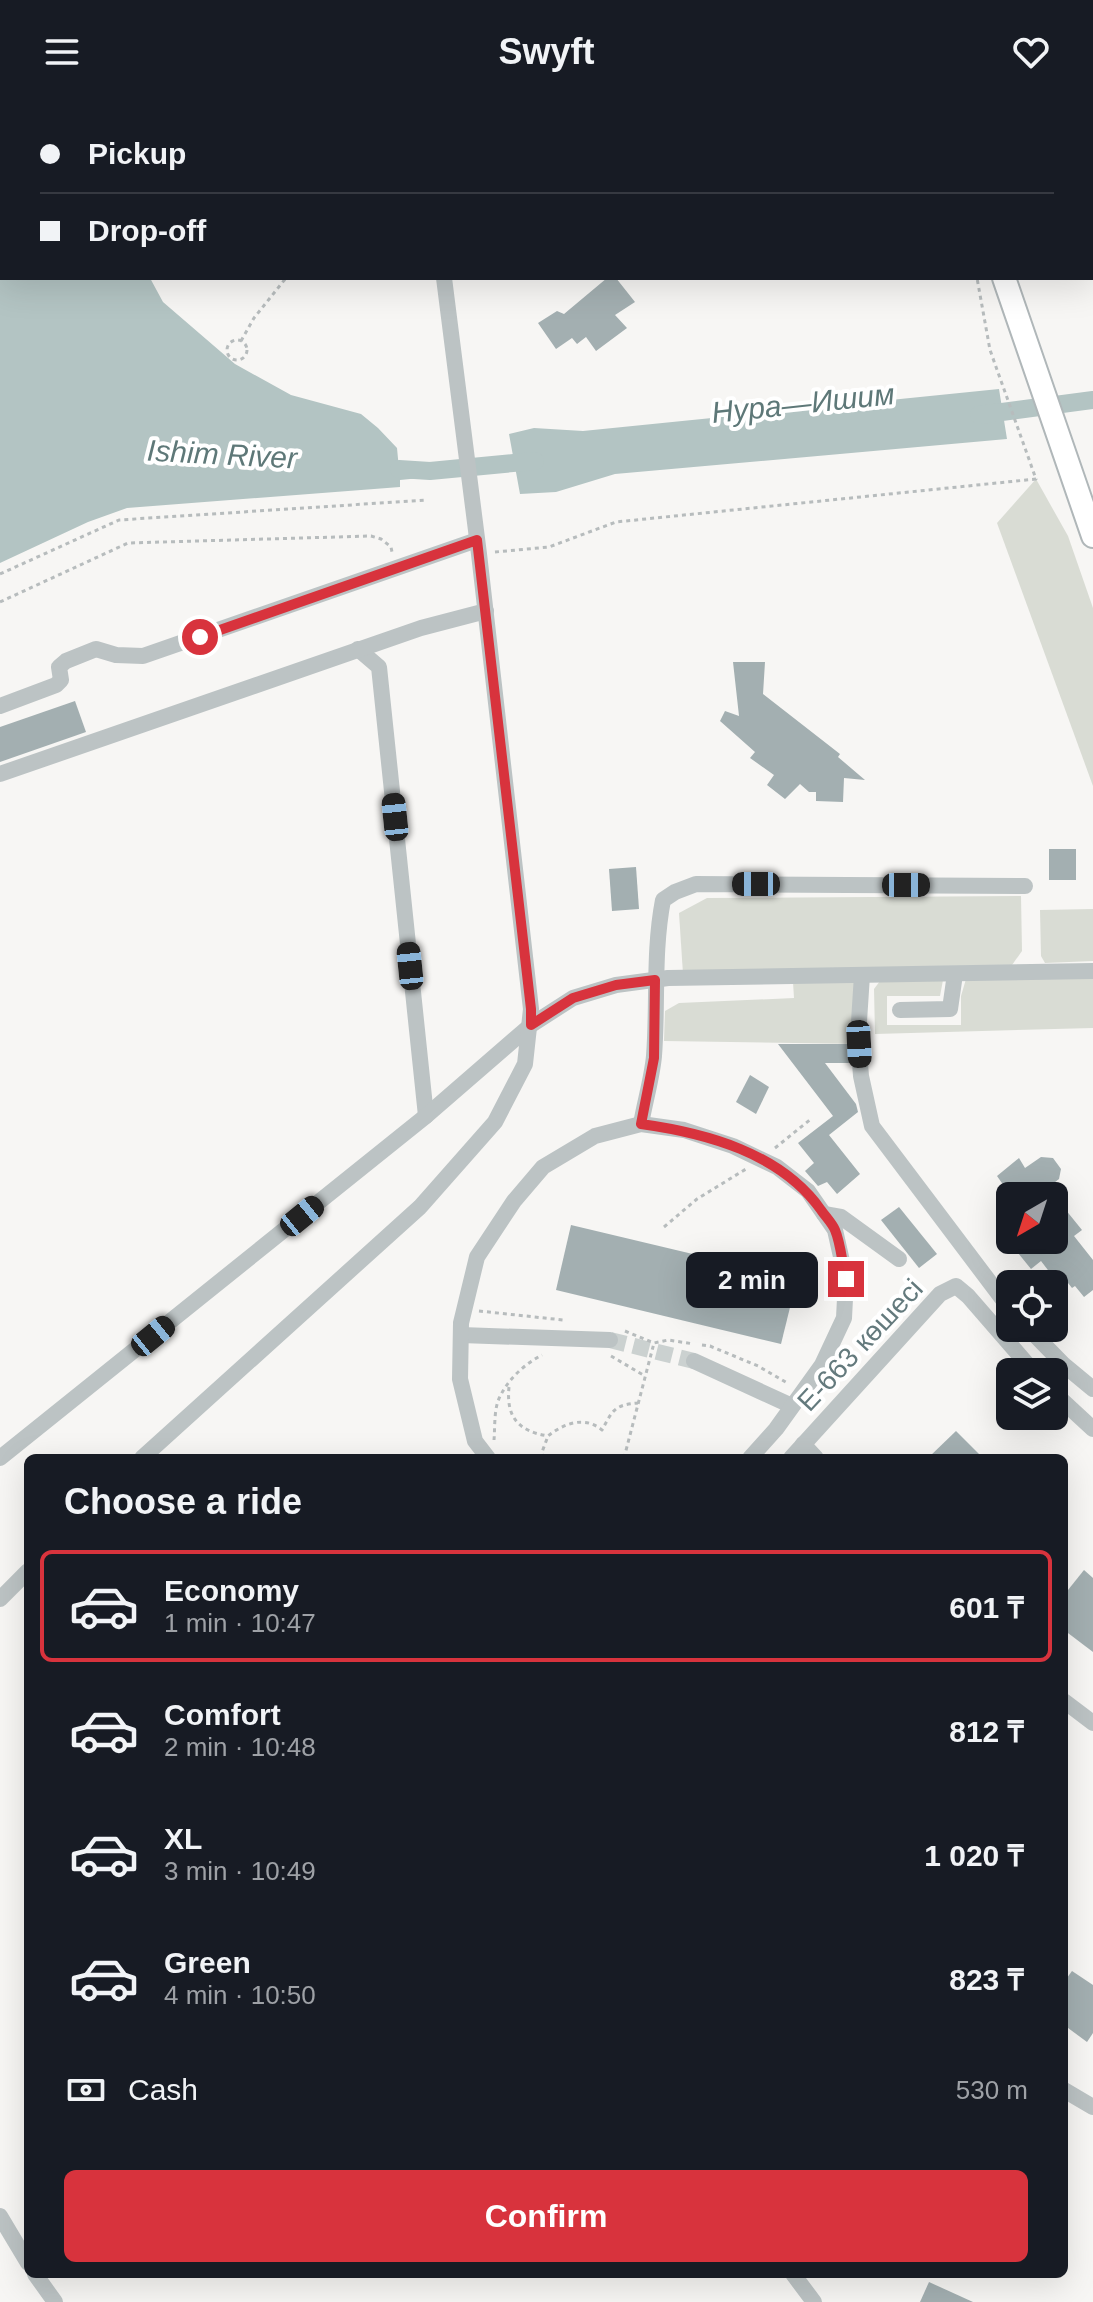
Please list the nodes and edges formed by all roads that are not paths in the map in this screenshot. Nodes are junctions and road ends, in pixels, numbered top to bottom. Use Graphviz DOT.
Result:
graph roads {
  1 [pos="444,280"];
  2 [pos="1005,280"];
  3 [pos="1093,536"];
  4 [pos="478,547"];
  5 [pos="486,611"];
  6 [pos="358,649"];
  7 [pos="0,706"];
  8 [pos="0,774"];
  9 [pos="1025,886"];
  10 [pos="1093,971"];
  11 [pos="955,974"];
  12 [pos="862,975"];
  13 [pos="655,980"];
  14 [pos="900,1010"];
  15 [pos="531,1025"];
  16 [pos="426,1116"];
  17 [pos="641,1124"];
  18 [pos="824,1214"];
  19 [pos="899,1259"];
  20 [pos="996,1290"];
  21 [pos="461,1335"];
  22 [pos="608,1340"];
  23 [pos="1042,1342"];
  24 [pos="1022,1358"];
  25 [pos="694,1361"];
  26 [pos="1093,1389"];
  27 [pos="798,1399"];
  28 [pos="1068,1406"];
  29 [pos="1093,1429"];
  30 [pos="803,1444"];
  31 [pos="491,1451"];
  32 [pos="146,1454"];
  33 [pos="754,1454"];
  34 [pos="794,1454"];
  35 [pos="812,1454"];
  36 [pos="1,1458"];
  37 [pos="24,1575"];
  38 [pos="1,1596"];
  39 [pos="1068,1704"];
  40 [pos="1093,1723"];
  41 [pos="1068,2092"];
  42 [pos="1093,2107"];
  43 [pos="0,2216"];
  44 [pos="24,2256"];
  45 [pos="38,2278"];
  46 [pos="796,2278"];
  47 [pos="55,2302"];
  48 [pos="814,2302"];
  1 -- 4 [label="street"];
  2 -- 3 [label="main road"];
  4 -- 5 [label="street"];
  4 -- 7 [label="street"];
  5 -- 6 [label="street"];
  5 -- 15 [label="street"];
  6 -- 8 [label="street"];
  6 -- 16 [label="street"];
  9 -- 13 [label="street"];
  10 -- 11 [label="street"];
  11 -- 12 [label="street"];
  11 -- 14 [label="street"];
  12 -- 13 [label="street"];
  12 -- 20 [label="street"];
  13 -- 15 [label="street"];
  13 -- 17 [label="street"];
  15 -- 16 [label="street"];
  15 -- 32 [label="street"];
  16 -- 36 [label="street"];
  17 -- 18 [label="street"];
  17 -- 21 [label="street"];
  18 -- 19 [label="street"];
  18 -- 27 [label="street"];
  21 -- 22 [label="street"];
  21 -- 31 [label="street"];
  23 -- 26 [label="street"];
  24 -- 30 [label="street, Е-663 көшесі"];
  25 -- 27 [label="street"];
  27 -- 33 [label="street"];
  28 -- 29 [label="street"];
  30 -- 34 [label="street, Е-663 көшесі"];
  30 -- 35 [label="street"];
  37 -- 38 [label="street"];
  39 -- 40 [label="street"];
  41 -- 42 [label="street"];
  43 -- 44 [label="street"];
  45 -- 47 [label="street"];
  46 -- 48 [label="street"];
}
